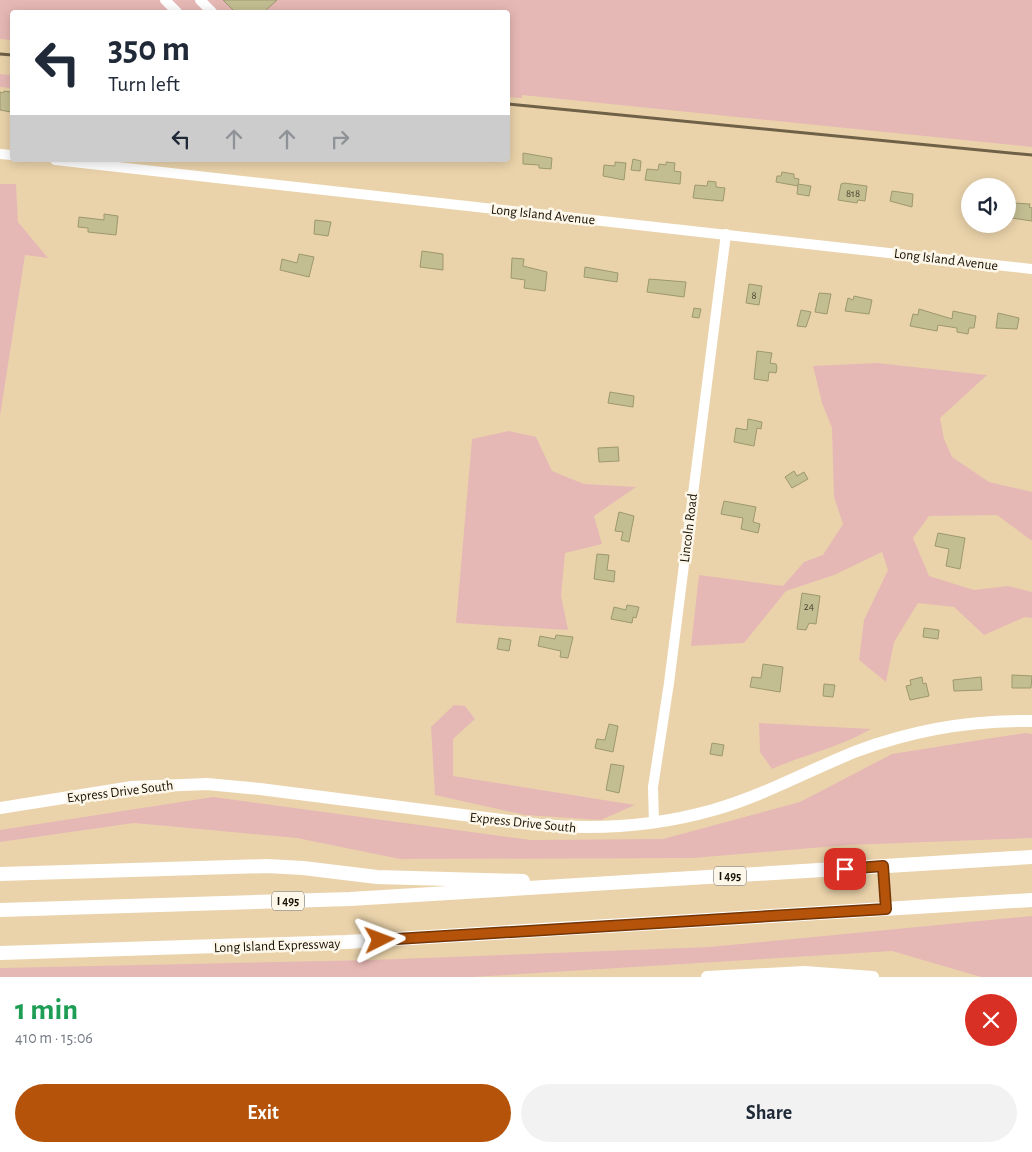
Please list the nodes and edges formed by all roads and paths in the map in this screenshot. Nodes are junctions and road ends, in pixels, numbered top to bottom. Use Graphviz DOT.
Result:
graph roads {
  1 [pos="164,0"];
  2 [pos="200,0"];
  3 [pos="175,10"];
  4 [pos="210,10"];
  5 [pos="73,162"];
  6 [pos="726,234"];
  7 [pos="1032,269"];
  8 [pos="1032,721"];
  9 [pos="0,808"];
  10 [pos="654,823"];
  11 [pos="1032,857"];
  12 [pos="883,866"];
  13 [pos="0,874"];
  14 [pos="577,885"];
  15 [pos="1032,900"];
  16 [pos="886,909"];
  17 [pos="0,910"];
  18 [pos="0,953"];
  19 [pos="707,977"];
  20 [pos="874,977"];
  1 -- 3 [label="street"];
  2 -- 4 [label="street"];
  5 -- 6 [label="street, Long Island Avenue"];
  6 -- 7 [label="street, Long Island Avenue"];
  6 -- 10 [label="street, Lincoln Road"];
  8 -- 10 [label="main road, Express Drive South"];
  9 -- 10 [label="main road, Express Drive South"];
  11 -- 12 [label="highway, I 495"];
  12 -- 14 [label="highway, I 495"];
  12 -- 16 [label="street"];
  13 -- 14 [label="highway"];
  14 -- 17 [label="highway, I 495"];
  15 -- 16 [label="highway, Long Island Expressway"];
  16 -- 18 [label="highway, Long Island Expressway"];
  19 -- 20 [label="main road"];
}
